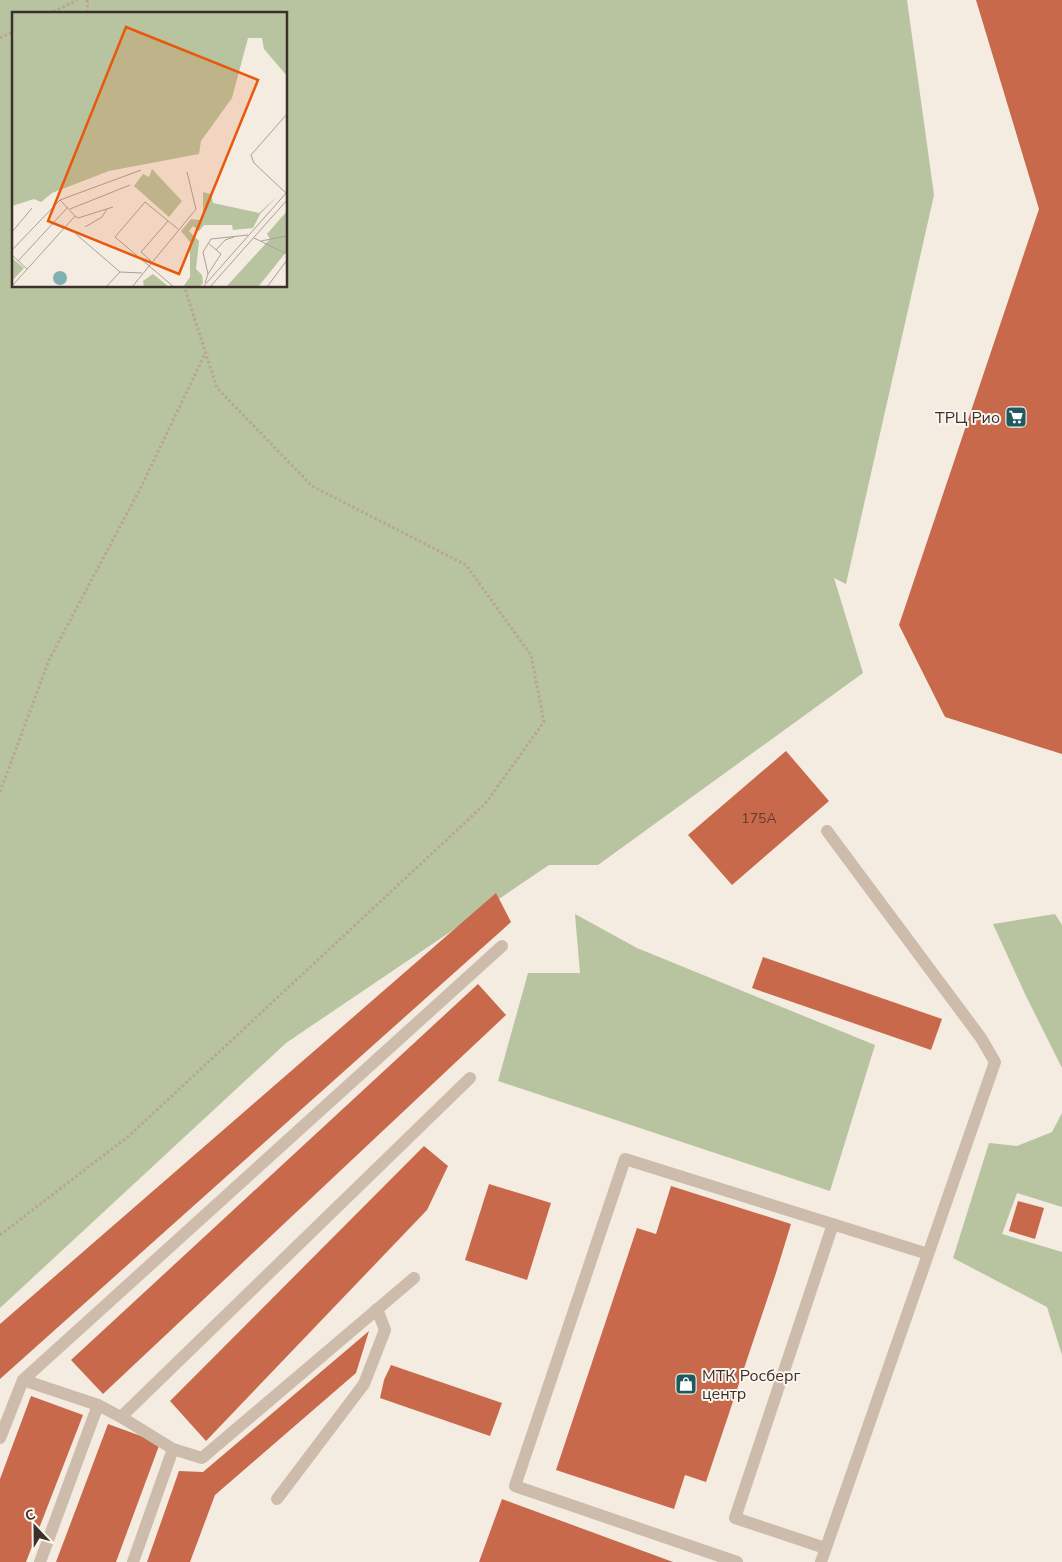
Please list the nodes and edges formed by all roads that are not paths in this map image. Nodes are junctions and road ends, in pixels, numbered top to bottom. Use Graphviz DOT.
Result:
graph roads {
  1 [pos="827,831"];
  2 [pos="502,946"];
  3 [pos="470,1078"];
  4 [pos="832,1224"];
  5 [pos="928,1254"];
  6 [pos="414,1278"];
  7 [pos="377,1309"];
  8 [pos="23,1380"];
  9 [pos="98,1405"];
  10 [pos="121,1417"];
  11 [pos="0,1438"];
  12 [pos="173,1449"];
  13 [pos="277,1500"];
  14 [pos="826,1548"];
  15 [pos="40,1562"];
  16 [pos="133,1562"];
  17 [pos="737,1562"];
  18 [pos="821,1562"];
  1 -- 5 [label="lane"];
  2 -- 8 [label="lane"];
  3 -- 10 [label="lane"];
  4 -- 5 [label="lane"];
  4 -- 14 [label="lane"];
  4 -- 17 [label="lane"];
  5 -- 14 [label="lane"];
  6 -- 7 [label="lane"];
  7 -- 12 [label="lane"];
  7 -- 13 [label="lane"];
  8 -- 9 [label="lane"];
  8 -- 11 [label="lane"];
  9 -- 10 [label="lane"];
  9 -- 15 [label="lane"];
  10 -- 12 [label="lane"];
  12 -- 16 [label="lane"];
  14 -- 18 [label="lane"];
}
